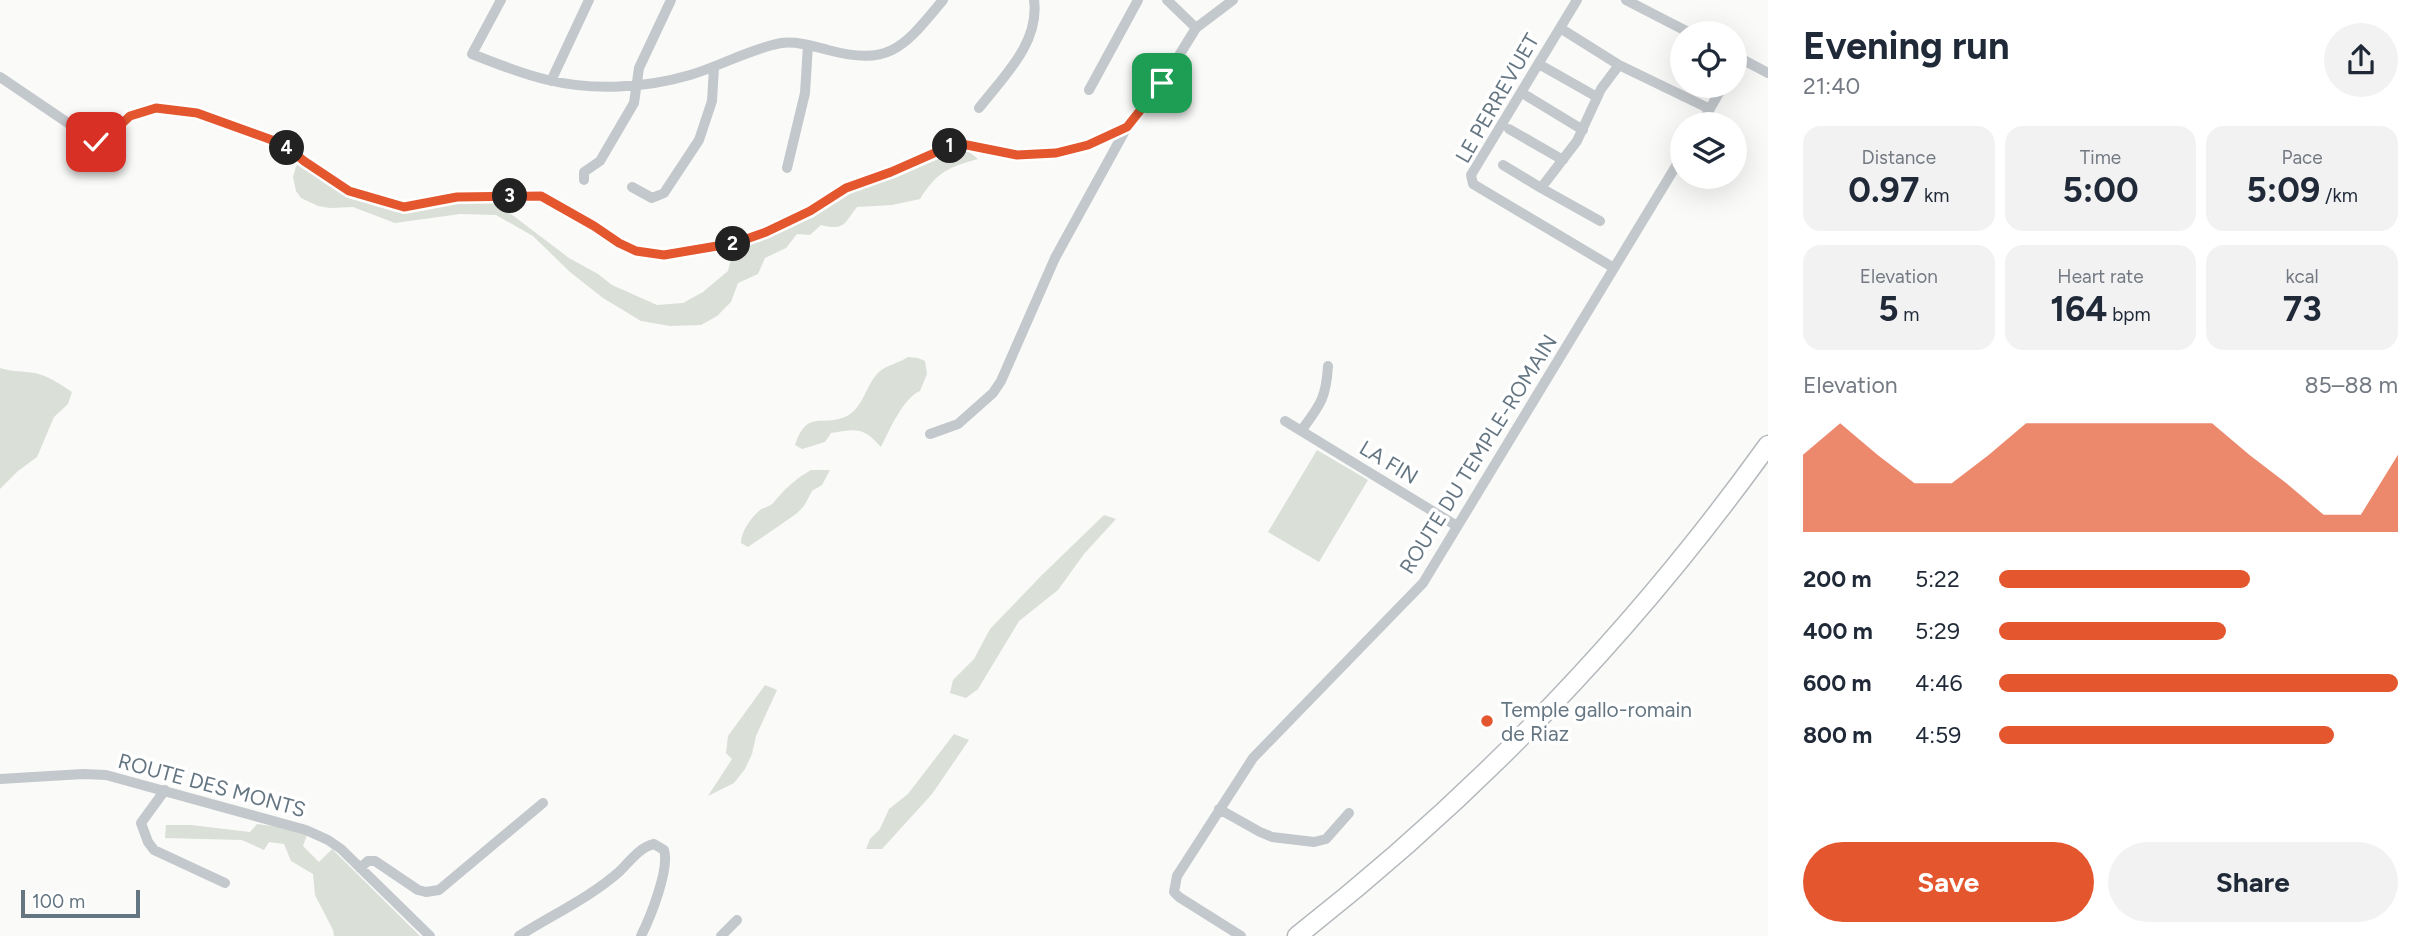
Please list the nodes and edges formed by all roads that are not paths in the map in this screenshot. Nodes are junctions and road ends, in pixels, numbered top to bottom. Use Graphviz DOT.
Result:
graph roads {
  1 [pos="501,0"];
  2 [pos="589,0"];
  3 [pos="671,0"];
  4 [pos="943,0"];
  5 [pos="1034,0"];
  6 [pos="1138,0"];
  7 [pos="1167,0"];
  8 [pos="1233,0"];
  9 [pos="1577,0"];
  10 [pos="1626,0"];
  11 [pos="1670,23"];
  12 [pos="1196,28"];
  13 [pos="1560,28"];
  14 [pos="808,45"];
  15 [pos="1747,64"];
  16 [pos="1619,65"];
  17 [pos="714,67"];
  18 [pos="1544,67"];
  19 [pos="1768,73"];
  20 [pos="0,77"];
  21 [pos="551,81"];
  22 [pos="637,85"];
  23 [pos="1089,90"];
  24 [pos="1527,96"];
  25 [pos="1597,97"];
  26 [pos="1716,98"];
  27 [pos="979,108"];
  28 [pos="1710,109"];
  29 [pos="1708,112"];
  30 [pos="1127,127"];
  31 [pos="1509,128"];
  32 [pos="1583,130"];
  33 [pos="1563,160"];
  34 [pos="1503,166"];
  35 [pos="787,168"];
  36 [pos="1670,176"];
  37 [pos="584,180"];
  38 [pos="632,187"];
  39 [pos="1541,188"];
  40 [pos="1600,222"];
  41 [pos="1614,268"];
  42 [pos="1328,366"];
  43 [pos="1285,421"];
  44 [pos="1301,431"];
  45 [pos="930,433"];
  46 [pos="1768,445"];
  47 [pos="1768,465"];
  48 [pos="1457,526"];
  49 [pos="0,779"];
  50 [pos="165,790"];
  51 [pos="543,803"];
  52 [pos="1219,809"];
  53 [pos="1349,813"];
  54 [pos="360,868"];
  55 [pos="225,883"];
  56 [pos="737,920"];
  57 [pos="430,936"];
  58 [pos="519,936"];
  59 [pos="641,936"];
  60 [pos="722,936"];
  61 [pos="1241,936"];
  62 [pos="1297,936"];
  63 [pos="1316,936"];
  1 -- 21 [label="street"];
  2 -- 21 [label="street"];
  3 -- 22 [label="street"];
  4 -- 14 [label="street"];
  5 -- 27 [label="street"];
  6 -- 23 [label="street"];
  7 -- 12 [label="street"];
  8 -- 12 [label="street"];
  9 -- 13 [label="street, LE PERREVUET"];
  10 -- 11 [label="street"];
  12 -- 30 [label="street"];
  13 -- 16 [label="street"];
  13 -- 41 [label="street, LE PERREVUET"];
  14 -- 17 [label="street"];
  14 -- 35 [label="street"];
  15 -- 19 [label="street"];
  16 -- 25 [label="street"];
  16 -- 28 [label="street"];
  17 -- 22 [label="street"];
  17 -- 38 [label="street"];
  18 -- 25 [label="street"];
  20 -- 30 [label="street"];
  21 -- 22 [label="street"];
  22 -- 37 [label="street"];
  24 -- 32 [label="street"];
  25 -- 32 [label="street"];
  26 -- 28 [label="street"];
  28 -- 29 [label="street"];
  30 -- 45 [label="street"];
  31 -- 33 [label="street"];
  32 -- 33 [label="street"];
  33 -- 39 [label="street"];
  34 -- 39 [label="street"];
  36 -- 41 [label="street, ROUTE DU TEMPLE-ROMAIN"];
  39 -- 40 [label="street"];
  41 -- 48 [label="street, ROUTE DU TEMPLE-ROMAIN"];
  42 -- 44 [label="street"];
  43 -- 44 [label="street, LA FIN"];
  44 -- 48 [label="street, LA FIN"];
  46 -- 62 [label="highway"];
  47 -- 63 [label="highway"];
  48 -- 52 [label="street, ROUTE DU TEMPLE-ROMAIN"];
  49 -- 50 [label="street, ROUTE DES MONTS"];
  50 -- 54 [label="street, ROUTE DES MONTS"];
  50 -- 55 [label="street"];
  51 -- 54 [label="street"];
  52 -- 53 [label="street"];
  52 -- 61 [label="street, ROUTE DU TEMPLE-ROMAIN"];
  54 -- 57 [label="street, ROUTE DES MONTS"];
  56 -- 60 [label="street"];
  58 -- 59 [label="street"];
}
